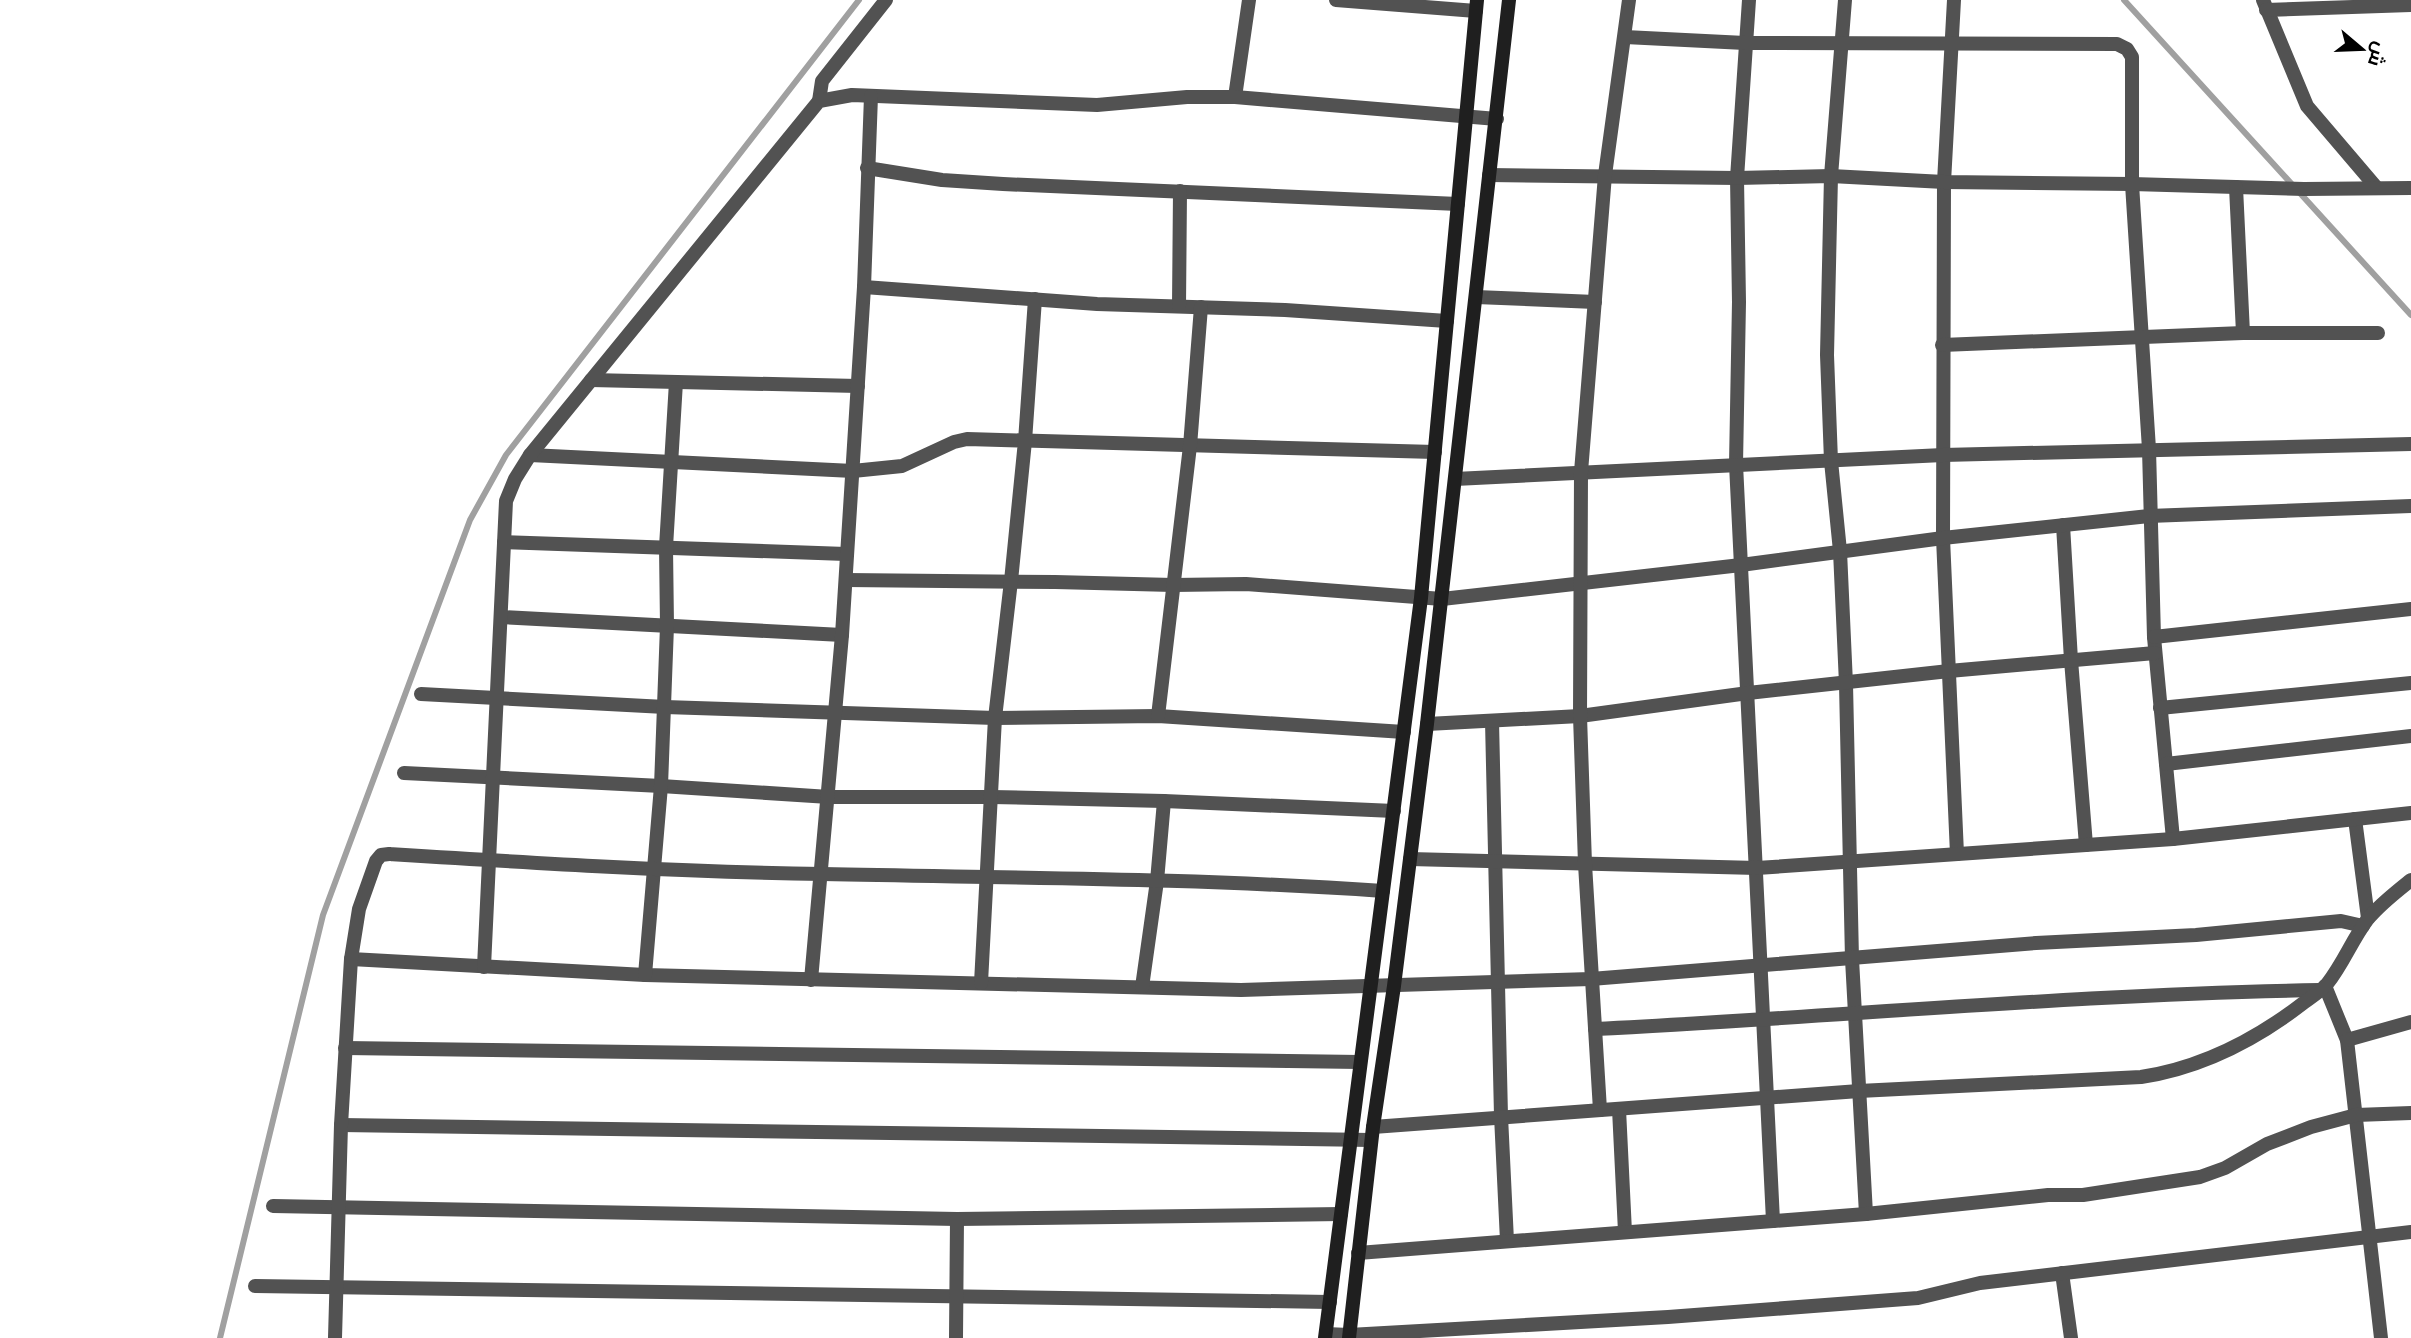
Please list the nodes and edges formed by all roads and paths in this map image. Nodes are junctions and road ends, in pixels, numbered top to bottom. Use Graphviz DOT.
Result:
graph roads {
  1 [pos="886,0"];
  2 [pos="1249,0"];
  3 [pos="1336,0"];
  4 [pos="1509,0"];
  5 [pos="1629,0"];
  6 [pos="1749,0"];
  7 [pos="1845,0"];
  8 [pos="1954,0"];
  9 [pos="1476,5"];
  10 [pos="2264,5"];
  11 [pos="2411,5"];
  12 [pos="1625,37"];
  13 [pos="1842,42"];
  14 [pos="1745,43"];
  15 [pos="1951,43"];
  16 [pos="871,96"];
  17 [pos="1235,97"];
  18 [pos="819,101"];
  19 [pos="1467,115"];
  20 [pos="1497,119"];
  21 [pos="867,168"];
  22 [pos="1489,174"];
  23 [pos="1605,175"];
  24 [pos="1830,176"];
  25 [pos="1737,178"];
  26 [pos="1944,182"];
  27 [pos="2132,184"];
  28 [pos="2236,187"];
  29 [pos="2376,187"];
  30 [pos="2411,188"];
  31 [pos="1180,191"];
  32 [pos="1458,204"];
  33 [pos="863,287"];
  34 [pos="1476,297"];
  35 [pos="1035,299"];
  36 [pos="1595,302"];
  37 [pos="1179,306"];
  38 [pos="1201,307"];
  39 [pos="1447,321"];
  40 [pos="2378,332"];
  41 [pos="2243,333"];
  42 [pos="2142,336"];
  43 [pos="1942,345"];
  44 [pos="591,380"];
  45 [pos="676,382"];
  46 [pos="858,386"];
  47 [pos="1025,441"];
  48 [pos="2411,444"];
  49 [pos="1190,446"];
  50 [pos="2149,449"];
  51 [pos="1435,452"];
  52 [pos="530,455"];
  53 [pos="1943,455"];
  54 [pos="1831,461"];
  55 [pos="671,463"];
  56 [pos="1736,464"];
  57 [pos="853,471"];
  58 [pos="1581,472"];
  59 [pos="1455,479"];
  60 [pos="2411,506"];
  61 [pos="2149,516"];
  62 [pos="2063,525"];
  63 [pos="1943,538"];
  64 [pos="504,542"];
  65 [pos="666,547"];
  66 [pos="1840,551"];
  67 [pos="846,554"];
  68 [pos="1741,565"];
  69 [pos="846,580"];
  70 [pos="1012,581"];
  71 [pos="1580,583"];
  72 [pos="1173,585"];
  73 [pos="1421,598"];
  74 [pos="1442,599"];
  75 [pos="2411,608"];
  76 [pos="501,617"];
  77 [pos="667,626"];
  78 [pos="842,635"];
  79 [pos="2154,637"];
  80 [pos="2155,653"];
  81 [pos="2071,660"];
  82 [pos="1949,671"];
  83 [pos="2411,683"];
  84 [pos="1846,684"];
  85 [pos="1748,693"];
  86 [pos="421,694"];
  87 [pos="498,700"];
  88 [pos="665,708"];
  89 [pos="2160,708"];
  90 [pos="836,712"];
  91 [pos="1158,716"];
  92 [pos="1580,716"];
  93 [pos="995,718"];
  94 [pos="1492,720"];
  95 [pos="1427,724"];
  96 [pos="1404,732"];
  97 [pos="2411,736"];
  98 [pos="2166,764"];
  99 [pos="404,773"];
  100 [pos="494,779"];
  101 [pos="662,786"];
  102 [pos="829,797"];
  103 [pos="992,797"];
  104 [pos="1164,801"];
  105 [pos="1394,811"];
  106 [pos="2411,813"];
  107 [pos="2356,819"];
  108 [pos="2173,839"];
  109 [pos="2086,845"];
  110 [pos="1957,854"];
  111 [pos="1410,859"];
  112 [pos="490,860"];
  113 [pos="1849,861"];
  114 [pos="1496,862"];
  115 [pos="1585,864"];
  116 [pos="1757,868"];
  117 [pos="655,869"];
  118 [pos="822,874"];
  119 [pos="986,876"];
  120 [pos="2411,880"];
  121 [pos="1157,881"];
  122 [pos="1383,891"];
  123 [pos="2366,922"];
  124 [pos="351,959"];
  125 [pos="1852,959"];
  126 [pos="1761,965"];
  127 [pos="484,967"];
  128 [pos="645,975"];
  129 [pos="1591,979"];
  130 [pos="811,980"];
  131 [pos="981,982"];
  132 [pos="1498,982"];
  133 [pos="1394,986"];
  134 [pos="1142,987"];
  135 [pos="1370,987"];
  136 [pos="2322,988"];
  137 [pos="1855,1014"];
  138 [pos="1764,1020"];
  139 [pos="2411,1022"];
  140 [pos="1595,1029"];
  141 [pos="2347,1040"];
  142 [pos="345,1048"];
  143 [pos="1360,1062"];
  144 [pos="1859,1091"];
  145 [pos="1766,1098"];
  146 [pos="1619,1109"];
  147 [pos="1600,1110"];
  148 [pos="2411,1113"];
  149 [pos="2356,1115"];
  150 [pos="1501,1116"];
  151 [pos="341,1125"];
  152 [pos="1372,1133"];
  153 [pos="1350,1140"];
  154 [pos="273,1206"];
  155 [pos="339,1207"];
  156 [pos="1341,1214"];
  157 [pos="1866,1214"];
  158 [pos="957,1219"];
  159 [pos="1773,1221"];
  160 [pos="1625,1232"];
  161 [pos="2411,1232"];
  162 [pos="2369,1236"];
  163 [pos="1507,1241"];
  164 [pos="1358,1253"];
  165 [pos="2063,1273"];
  166 [pos="255,1286"];
  167 [pos="337,1287"];
  168 [pos="957,1295"];
  169 [pos="1330,1302"];
  170 [pos="1326,1336"];
  171 [pos="1349,1336"];
  172 [pos="335,1338"];
  173 [pos="956,1338"];
  174 [pos="2071,1338"];
  175 [pos="2381,1338"];
  1 -- 18 [label="street"];
  2 -- 17 [label="street"];
  3 -- 9 [label="street"];
  4 -- 20 [label="main road"];
  5 -- 12 [label="street"];
  6 -- 14 [label="street"];
  7 -- 13 [label="street"];
  8 -- 15 [label="street"];
  9 -- 19 [label="main road"];
  10 -- 11 [label="street"];
  10 -- 29 [label="street"];
  12 -- 14 [label="street"];
  12 -- 23 [label="street"];
  13 -- 14 [label="street"];
  13 -- 15 [label="street"];
  13 -- 24 [label="street"];
  14 -- 25 [label="street"];
  15 -- 26 [label="street"];
  15 -- 27 [label="street"];
  16 -- 17 [label="street"];
  16 -- 18 [label="street"];
  16 -- 21 [label="street"];
  17 -- 19 [label="street"];
  18 -- 44 [label="street"];
  19 -- 20 [label="street"];
  19 -- 32 [label="main road"];
  20 -- 22 [label="main road"];
  21 -- 31 [label="street"];
  21 -- 33 [label="street"];
  22 -- 23 [label="street"];
  22 -- 34 [label="main road"];
  23 -- 25 [label="street"];
  23 -- 36 [label="street"];
  24 -- 25 [label="street"];
  24 -- 26 [label="street"];
  24 -- 54 [label="street"];
  25 -- 56 [label="street"];
  26 -- 27 [label="street"];
  26 -- 43 [label="street"];
  27 -- 28 [label="street"];
  27 -- 42 [label="street"];
  28 -- 29 [label="street"];
  28 -- 41 [label="street"];
  29 -- 30 [label="street"];
  31 -- 32 [label="street"];
  31 -- 37 [label="street"];
  32 -- 39 [label="main road"];
  33 -- 35 [label="street"];
  33 -- 46 [label="street"];
  34 -- 36 [label="street"];
  34 -- 59 [label="main road"];
  35 -- 37 [label="street"];
  35 -- 47 [label="street"];
  36 -- 58 [label="street"];
  37 -- 38 [label="street"];
  38 -- 39 [label="street"];
  38 -- 49 [label="street"];
  39 -- 51 [label="main road"];
  40 -- 41 [label="street"];
  41 -- 42 [label="street"];
  42 -- 43 [label="street"];
  42 -- 50 [label="street"];
  43 -- 53 [label="street"];
  44 -- 45 [label="street"];
  44 -- 52 [label="street"];
  45 -- 46 [label="street"];
  45 -- 55 [label="street"];
  46 -- 57 [label="street"];
  47 -- 49 [label="street"];
  47 -- 57 [label="street"];
  47 -- 70 [label="street"];
  48 -- 50 [label="street"];
  49 -- 51 [label="street"];
  49 -- 72 [label="street"];
  50 -- 53 [label="street"];
  50 -- 61 [label="street"];
  51 -- 73 [label="main road"];
  52 -- 55 [label="street"];
  52 -- 64 [label="street"];
  53 -- 54 [label="street"];
  53 -- 63 [label="street"];
  54 -- 56 [label="street"];
  54 -- 66 [label="street"];
  55 -- 57 [label="street"];
  55 -- 65 [label="street"];
  56 -- 58 [label="street"];
  56 -- 68 [label="street"];
  57 -- 67 [label="street"];
  58 -- 59 [label="street"];
  58 -- 71 [label="street"];
  59 -- 74 [label="main road"];
  60 -- 61 [label="street"];
  61 -- 62 [label="street"];
  61 -- 79 [label="street"];
  62 -- 63 [label="street"];
  62 -- 81 [label="street"];
  63 -- 66 [label="street"];
  63 -- 82 [label="street"];
  64 -- 65 [label="street"];
  64 -- 76 [label="street"];
  65 -- 67 [label="street"];
  65 -- 77 [label="street"];
  66 -- 68 [label="street"];
  66 -- 84 [label="street"];
  67 -- 69 [label="street"];
  68 -- 71 [label="street"];
  68 -- 85 [label="street"];
  69 -- 70 [label="street"];
  69 -- 78 [label="street"];
  70 -- 72 [label="street"];
  70 -- 93 [label="street"];
  71 -- 74 [label="street"];
  71 -- 92 [label="street"];
  72 -- 73 [label="street"];
  72 -- 91 [label="street"];
  73 -- 74 [label="street"];
  73 -- 96 [label="main road"];
  74 -- 95 [label="main road"];
  75 -- 79 [label="street"];
  76 -- 77 [label="street"];
  76 -- 87 [label="street"];
  77 -- 78 [label="street"];
  77 -- 88 [label="street"];
  78 -- 90 [label="street"];
  79 -- 80 [label="street"];
  80 -- 81 [label="street"];
  80 -- 89 [label="street"];
  81 -- 82 [label="street"];
  81 -- 109 [label="street"];
  82 -- 84 [label="street"];
  82 -- 110 [label="street"];
  83 -- 89 [label="street"];
  84 -- 85 [label="street"];
  84 -- 113 [label="street"];
  85 -- 92 [label="street"];
  85 -- 116 [label="street"];
  86 -- 87 [label="street"];
  87 -- 88 [label="street"];
  87 -- 100 [label="street"];
  88 -- 90 [label="street"];
  88 -- 101 [label="street"];
  89 -- 98 [label="street"];
  90 -- 93 [label="street"];
  90 -- 102 [label="street"];
  91 -- 93 [label="street"];
  91 -- 96 [label="street"];
  92 -- 94 [label="street"];
  92 -- 115 [label="street"];
  93 -- 103 [label="street"];
  94 -- 95 [label="street"];
  94 -- 114 [label="street"];
  95 -- 111 [label="main road"];
  96 -- 105 [label="main road"];
  97 -- 98 [label="street"];
  98 -- 108 [label="street"];
  99 -- 100 [label="street"];
  100 -- 101 [label="street"];
  100 -- 112 [label="street"];
  101 -- 102 [label="street"];
  101 -- 117 [label="street"];
  102 -- 103 [label="street"];
  102 -- 118 [label="street"];
  103 -- 104 [label="street"];
  103 -- 119 [label="street"];
  104 -- 105 [label="street"];
  104 -- 121 [label="street"];
  105 -- 122 [label="main road"];
  106 -- 107 [label="street"];
  107 -- 108 [label="street"];
  107 -- 123 [label="street"];
  108 -- 109 [label="street"];
  109 -- 110 [label="street"];
  110 -- 113 [label="street"];
  111 -- 114 [label="street"];
  111 -- 133 [label="main road"];
  112 -- 117 [label="street"];
  112 -- 124 [label="street"];
  112 -- 127 [label="street"];
  113 -- 116 [label="street"];
  113 -- 125 [label="street"];
  114 -- 115 [label="street"];
  114 -- 132 [label="street"];
  115 -- 116 [label="street"];
  115 -- 129 [label="street"];
  116 -- 126 [label="street"];
  117 -- 118 [label="street"];
  117 -- 128 [label="street"];
  118 -- 119 [label="street"];
  118 -- 130 [label="street"];
  119 -- 121 [label="street"];
  119 -- 131 [label="street"];
  120 -- 123 [label="street"];
  121 -- 122 [label="street"];
  121 -- 134 [label="street"];
  122 -- 135 [label="main road"];
  123 -- 125 [label="street"];
  123 -- 136 [label="street"];
  124 -- 127 [label="street"];
  124 -- 142 [label="street"];
  125 -- 126 [label="street"];
  125 -- 137 [label="street"];
  126 -- 129 [label="street"];
  126 -- 138 [label="street"];
  127 -- 128 [label="street"];
  128 -- 130 [label="street"];
  129 -- 132 [label="street"];
  129 -- 140 [label="street"];
  130 -- 131 [label="street"];
  131 -- 134 [label="street"];
  132 -- 133 [label="street"];
  132 -- 150 [label="street"];
  133 -- 135 [label="street"];
  133 -- 152 [label="main road"];
  134 -- 135 [label="street"];
  135 -- 143 [label="main road"];
  136 -- 137 [label="street"];
  136 -- 141 [label="street"];
  136 -- 144 [label="street"];
  137 -- 138 [label="street"];
  137 -- 144 [label="street"];
  138 -- 140 [label="street"];
  138 -- 145 [label="street"];
  139 -- 141 [label="street"];
  140 -- 147 [label="street"];
  141 -- 149 [label="street"];
  142 -- 143 [label="street"];
  142 -- 151 [label="street"];
  143 -- 153 [label="main road"];
  144 -- 145 [label="street"];
  144 -- 157 [label="street"];
  145 -- 146 [label="street"];
  145 -- 159 [label="street"];
  146 -- 147 [label="street"];
  146 -- 160 [label="street"];
  147 -- 150 [label="street"];
  148 -- 149 [label="street"];
  149 -- 157 [label="street"];
  149 -- 162 [label="street"];
  150 -- 152 [label="street"];
  150 -- 163 [label="street"];
  151 -- 153 [label="street"];
  151 -- 155 [label="street"];
  152 -- 153 [label="street"];
  152 -- 164 [label="main road"];
  153 -- 156 [label="main road"];
  154 -- 155 [label="street"];
  155 -- 158 [label="street"];
  155 -- 167 [label="street"];
  156 -- 158 [label="street"];
  156 -- 169 [label="main road"];
  157 -- 159 [label="street"];
  158 -- 168 [label="street"];
  159 -- 160 [label="street"];
  160 -- 163 [label="street"];
  161 -- 162 [label="street"];
  162 -- 165 [label="street"];
  162 -- 175 [label="street"];
  163 -- 164 [label="street"];
  164 -- 171 [label="main road"];
  165 -- 171 [label="street"];
  165 -- 174 [label="street"];
  166 -- 167 [label="street"];
  167 -- 168 [label="street"];
  167 -- 172 [label="street"];
  168 -- 169 [label="street"];
  168 -- 173 [label="street"];
  169 -- 170 [label="main road"];
  170 -- 171 [label="street"];
}
